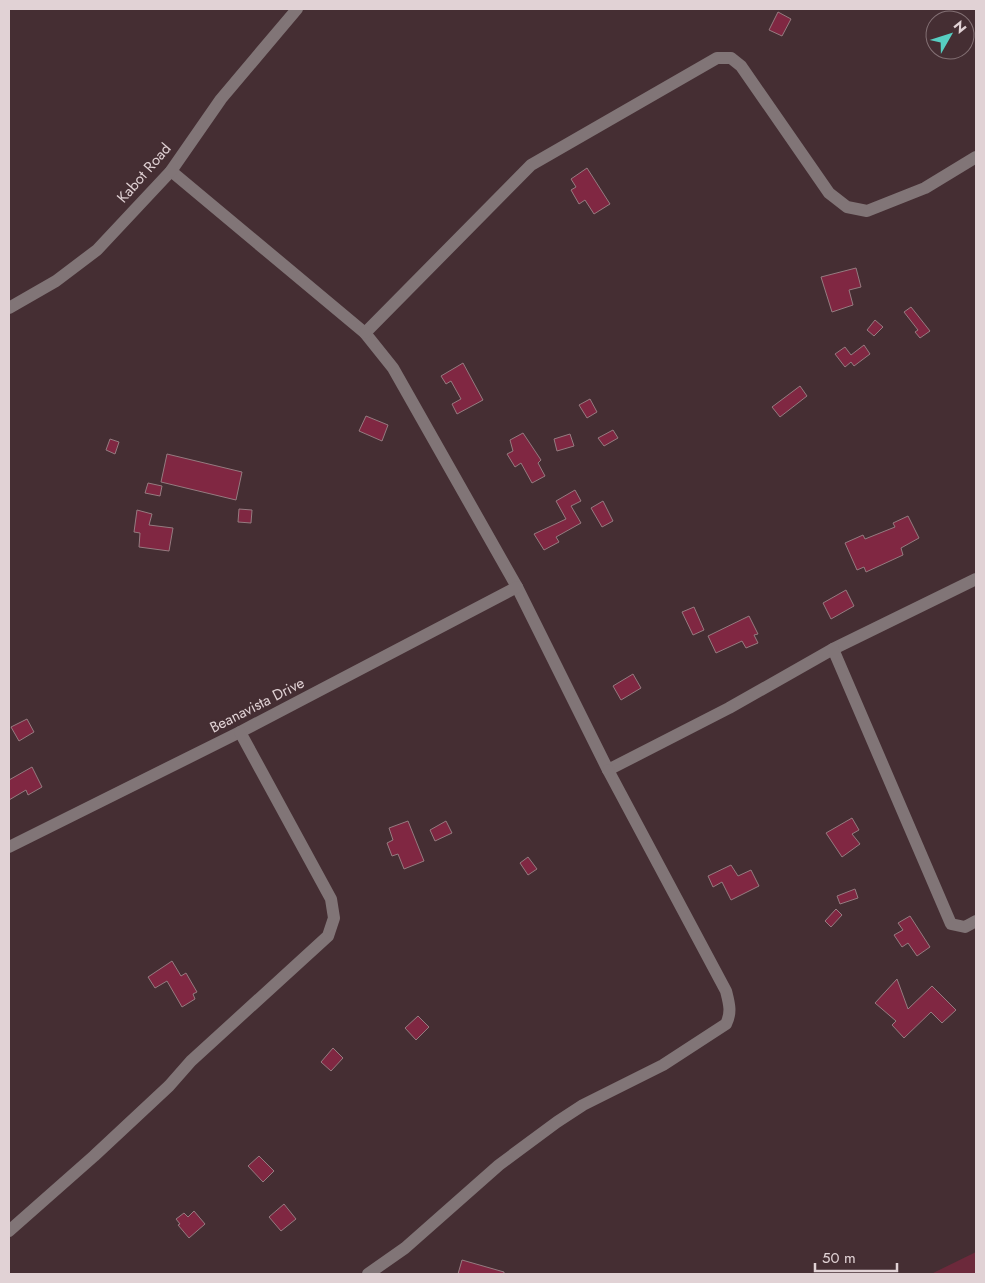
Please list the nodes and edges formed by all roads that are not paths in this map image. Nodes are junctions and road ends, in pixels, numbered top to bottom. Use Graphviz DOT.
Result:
graph roads {
  1 [pos="297,9"];
  2 [pos="976,157"];
  3 [pos="171,171"];
  4 [pos="9,308"];
  5 [pos="366,333"];
  6 [pos="976,579"];
  7 [pos="516,587"];
  8 [pos="833,649"];
  9 [pos="240,732"];
  10 [pos="608,770"];
  11 [pos="9,847"];
  12 [pos="976,922"];
  13 [pos="9,1231"];
  14 [pos="368,1274"];
  1 -- 3 [label="street, Kabot Road"];
  2 -- 5 [label="street"];
  3 -- 4 [label="street, Kabot Road"];
  3 -- 5 [label="street"];
  5 -- 7 [label="street"];
  6 -- 8 [label="street"];
  7 -- 9 [label="street, Beanavista Drive"];
  7 -- 10 [label="street"];
  8 -- 10 [label="street"];
  8 -- 12 [label="street"];
  9 -- 11 [label="street, Beanavista Drive"];
  9 -- 13 [label="street"];
  10 -- 14 [label="street"];
}
